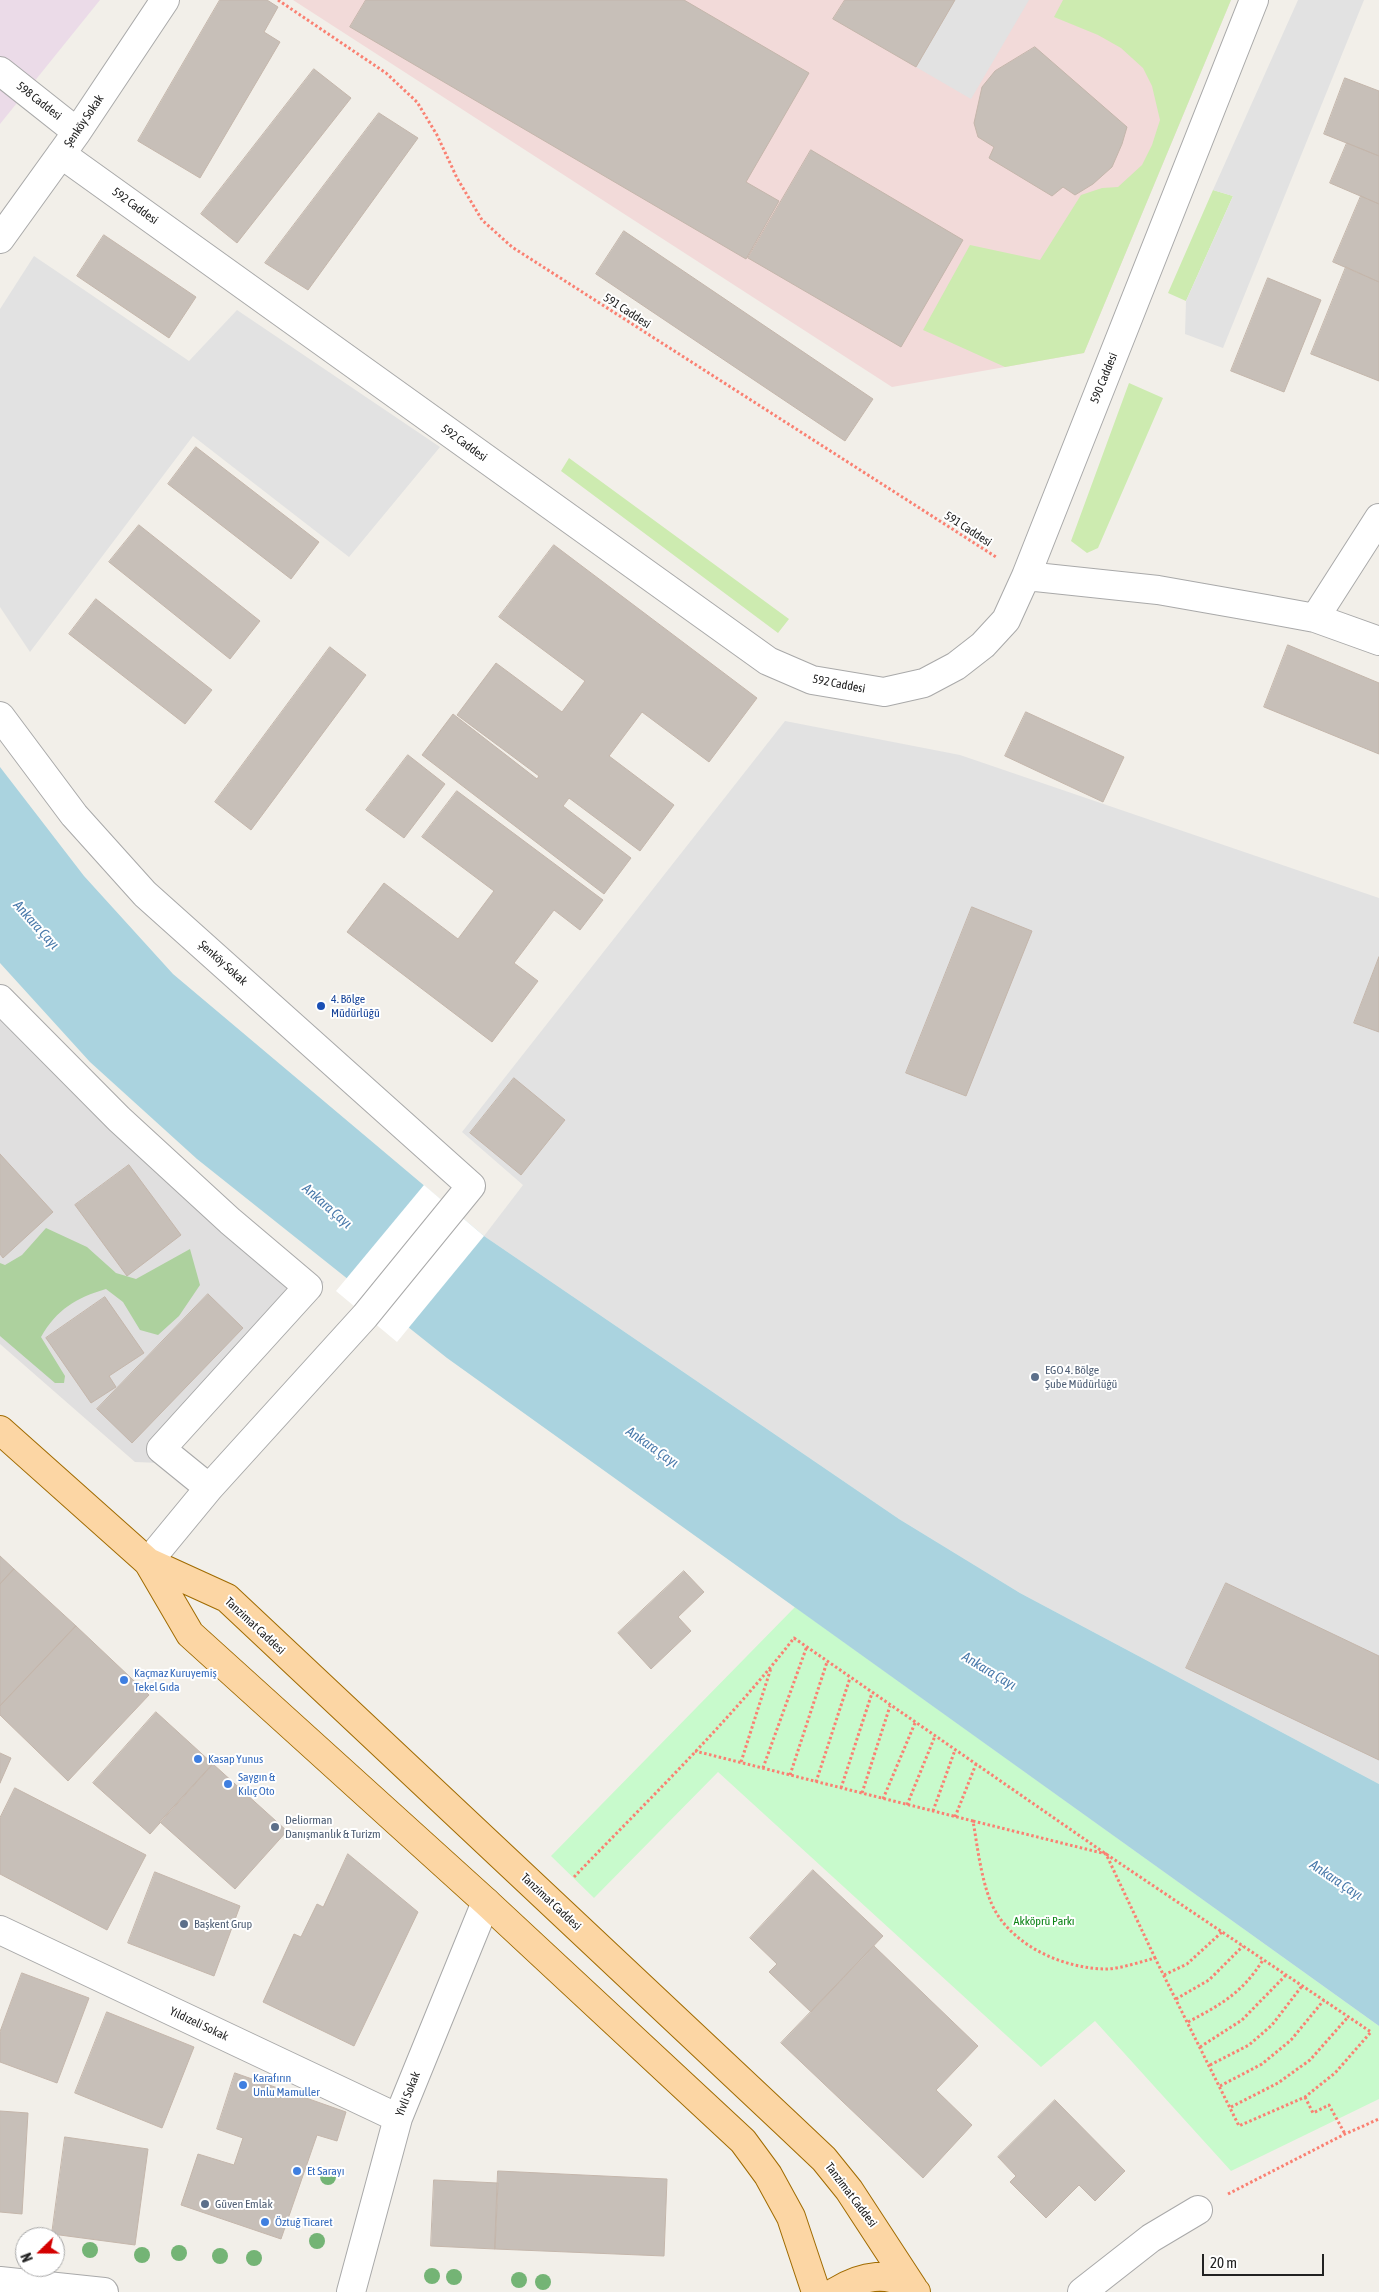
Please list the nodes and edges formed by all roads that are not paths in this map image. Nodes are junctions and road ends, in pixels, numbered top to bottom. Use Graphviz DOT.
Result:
graph roads {
  1 [pos="165,0"];
  2 [pos="1254,0"];
  3 [pos="0,71"];
  4 [pos="77,132"];
  5 [pos="61,154"];
  6 [pos="0,239"];
  7 [pos="1379,518"];
  8 [pos="1026,576"];
  9 [pos="1316,618"];
  10 [pos="1379,641"];
  11 [pos="884,692"];
  12 [pos="0,716"];
  13 [pos="0,999"];
  14 [pos="0,1430"];
  15 [pos="209,1488"];
  16 [pos="148,1562"];
  17 [pos="486,1902"];
  18 [pos="0,1930"];
  19 [pos="398,2118"];
  20 [pos="1198,2210"];
  21 [pos="0,2281"];
  22 [pos="915,2290"];
  23 [pos="104,2292"];
  24 [pos="351,2292"];
  25 [pos="816,2292"];
  26 [pos="835,2292"];
  27 [pos="1082,2292"];
  1 -- 4 [label="street, Şenköy Sokak"];
  2 -- 8 [label="street, 590 Caddesi"];
  3 -- 4 [label="street, 598 Caddesi"];
  4 -- 5 [label="street, Şenköy Sokak"];
  5 -- 6 [label="street, Şenköy Sokak"];
  5 -- 11 [label="street, 592 Caddesi"];
  7 -- 9 [label="street"];
  8 -- 9 [label="street"];
  8 -- 11 [label="street, 590 Caddesi"];
  9 -- 10 [label="street"];
  12 -- 15 [label="street, Şenköy Sokak"];
  13 -- 15 [label="street"];
  14 -- 16 [label="main road, Tanzimat Caddesi"];
  15 -- 16 [label="street"];
  16 -- 17 [label="main road, Tanzimat Caddesi"];
  16 -- 22 [label="main road, Tanzimat Caddesi"];
  17 -- 19 [label="street, Yivli Sokak"];
  17 -- 25 [label="main road, Tanzimat Caddesi"];
  18 -- 19 [label="street, Yıldızeli Sokak"];
  19 -- 24 [label="street, Yivli Sokak"];
  20 -- 27 [label="street"];
  21 -- 23 [label="street"];
  22 -- 26 [label="main road"];
}
